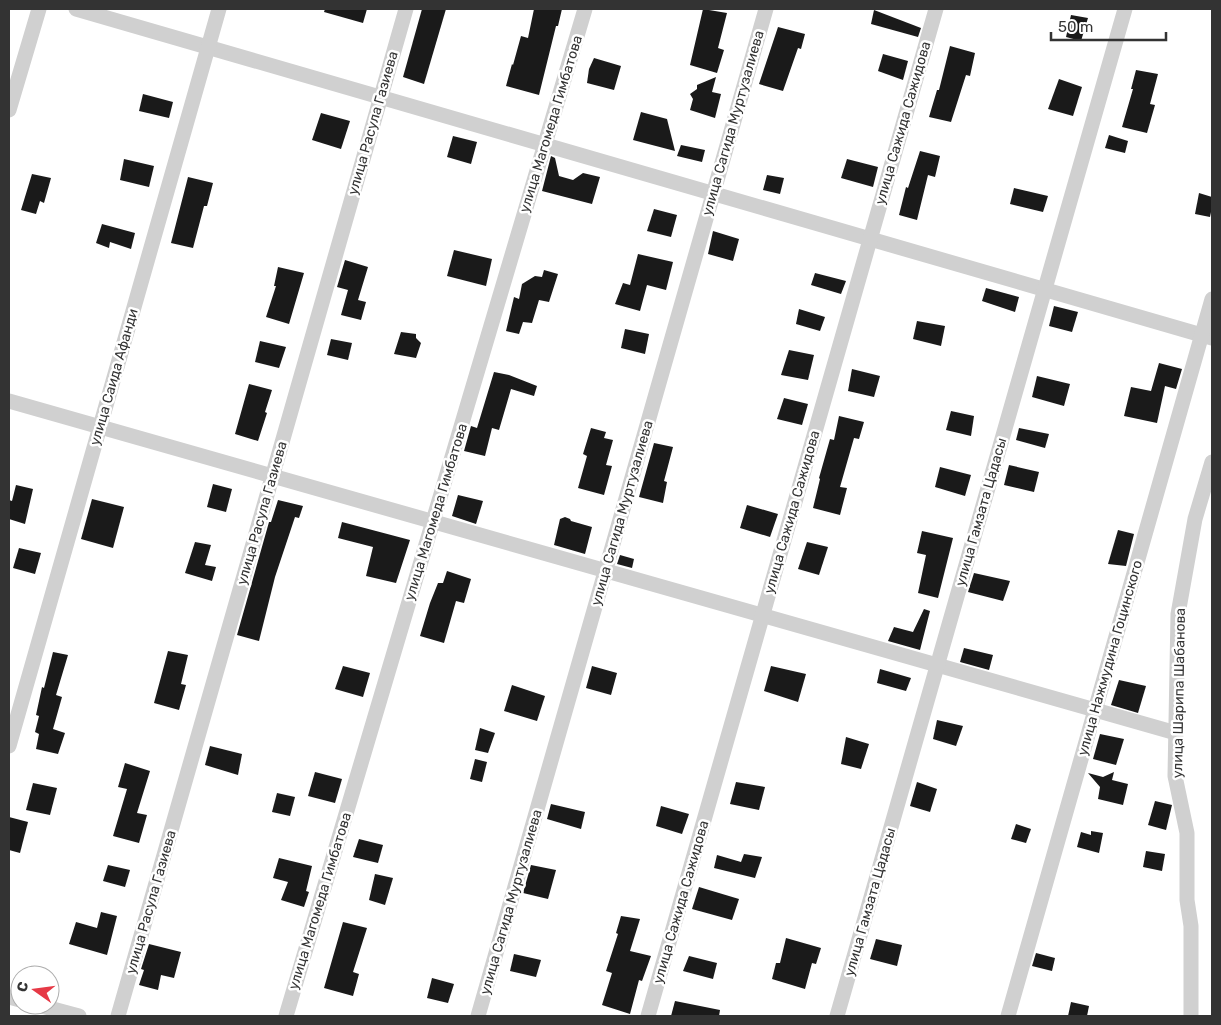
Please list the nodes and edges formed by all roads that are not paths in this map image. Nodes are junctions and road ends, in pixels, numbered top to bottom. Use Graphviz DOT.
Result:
graph roads {
  1 [pos="39,9"];
  2 [pos="76,9"];
  3 [pos="220,9"];
  4 [pos="406,9"];
  5 [pos="585,9"];
  6 [pos="766,9"];
  7 [pos="936,9"];
  8 [pos="1125,9"];
  9 [pos="208,47"];
  10 [pos="381,97"];
  11 [pos="9,110"];
  12 [pos="545,144"];
  13 [pos="713,193"];
  14 [pos="870,238"];
  15 [pos="1045,289"];
  16 [pos="1212,299"];
  17 [pos="1207,336"];
  18 [pos="9,401"];
  19 [pos="100,427"];
  20 [pos="1212,462"];
  21 [pos="272,476"];
  22 [pos="433,522"];
  23 [pos="606,571"];
  24 [pos="763,616"];
  25 [pos="937,665"];
  26 [pos="1095,710"];
  27 [pos="1176,733"];
  28 [pos="9,746"];
  29 [pos="60,1011"];
  30 [pos="79,1016"];
  31 [pos="118,1016"];
  32 [pos="286,1016"];
  33 [pos="478,1016"];
  34 [pos="648,1016"];
  35 [pos="837,1016"];
  36 [pos="1008,1016"];
  37 [pos="1192,1016"];
  1 -- 11 [label="street"];
  2 -- 9 [label="street"];
  3 -- 9 [label="street, улица Саида Афанди"];
  4 -- 10 [label="street, улица Расула Газиева"];
  5 -- 12 [label="street, улица Магомеда Гимбатова"];
  6 -- 13 [label="street, улица Сагида Муртузалиева"];
  7 -- 14 [label="street, улица Сажида Сажидова"];
  8 -- 15 [label="street, улица Гамзата Цадасы"];
  9 -- 10 [label="street"];
  9 -- 19 [label="street, улица Саида Афанди"];
  10 -- 12 [label="street"];
  10 -- 21 [label="street, улица Расула Газиева"];
  12 -- 13 [label="street"];
  12 -- 22 [label="street, улица Магомеда Гимбатова"];
  13 -- 14 [label="street"];
  13 -- 23 [label="street, улица Сагида Муртузалиева"];
  14 -- 15 [label="street"];
  14 -- 24 [label="street, улица Сажида Сажидова"];
  15 -- 17 [label="street"];
  15 -- 25 [label="street, улица Гамзата Цадасы"];
  16 -- 17 [label="street, улица Нажмудина Гоцинского"];
  17 -- 26 [label="street, улица Нажмудина Гоцинского"];
  18 -- 19 [label="street"];
  19 -- 21 [label="street"];
  19 -- 28 [label="street, улица Саида Афанди"];
  20 -- 27 [label="street, улица Шарипа Шабанова"];
  21 -- 22 [label="street"];
  21 -- 31 [label="street, улица Расула Газиева"];
  22 -- 23 [label="street"];
  22 -- 32 [label="street, улица Магомеда Гимбатова"];
  23 -- 24 [label="street"];
  23 -- 33 [label="street, улица Сагида Муртузалиева"];
  24 -- 25 [label="street"];
  24 -- 34 [label="street, улица Сажида Сажидова"];
  25 -- 26 [label="street"];
  25 -- 35 [label="street, улица Гамзата Цадасы"];
  26 -- 27 [label="street"];
  26 -- 36 [label="street, улица Нажмудина Гоцинского"];
  27 -- 37 [label="street, улица Шарипа Шабанова"];
  29 -- 30 [label="street"];
}
